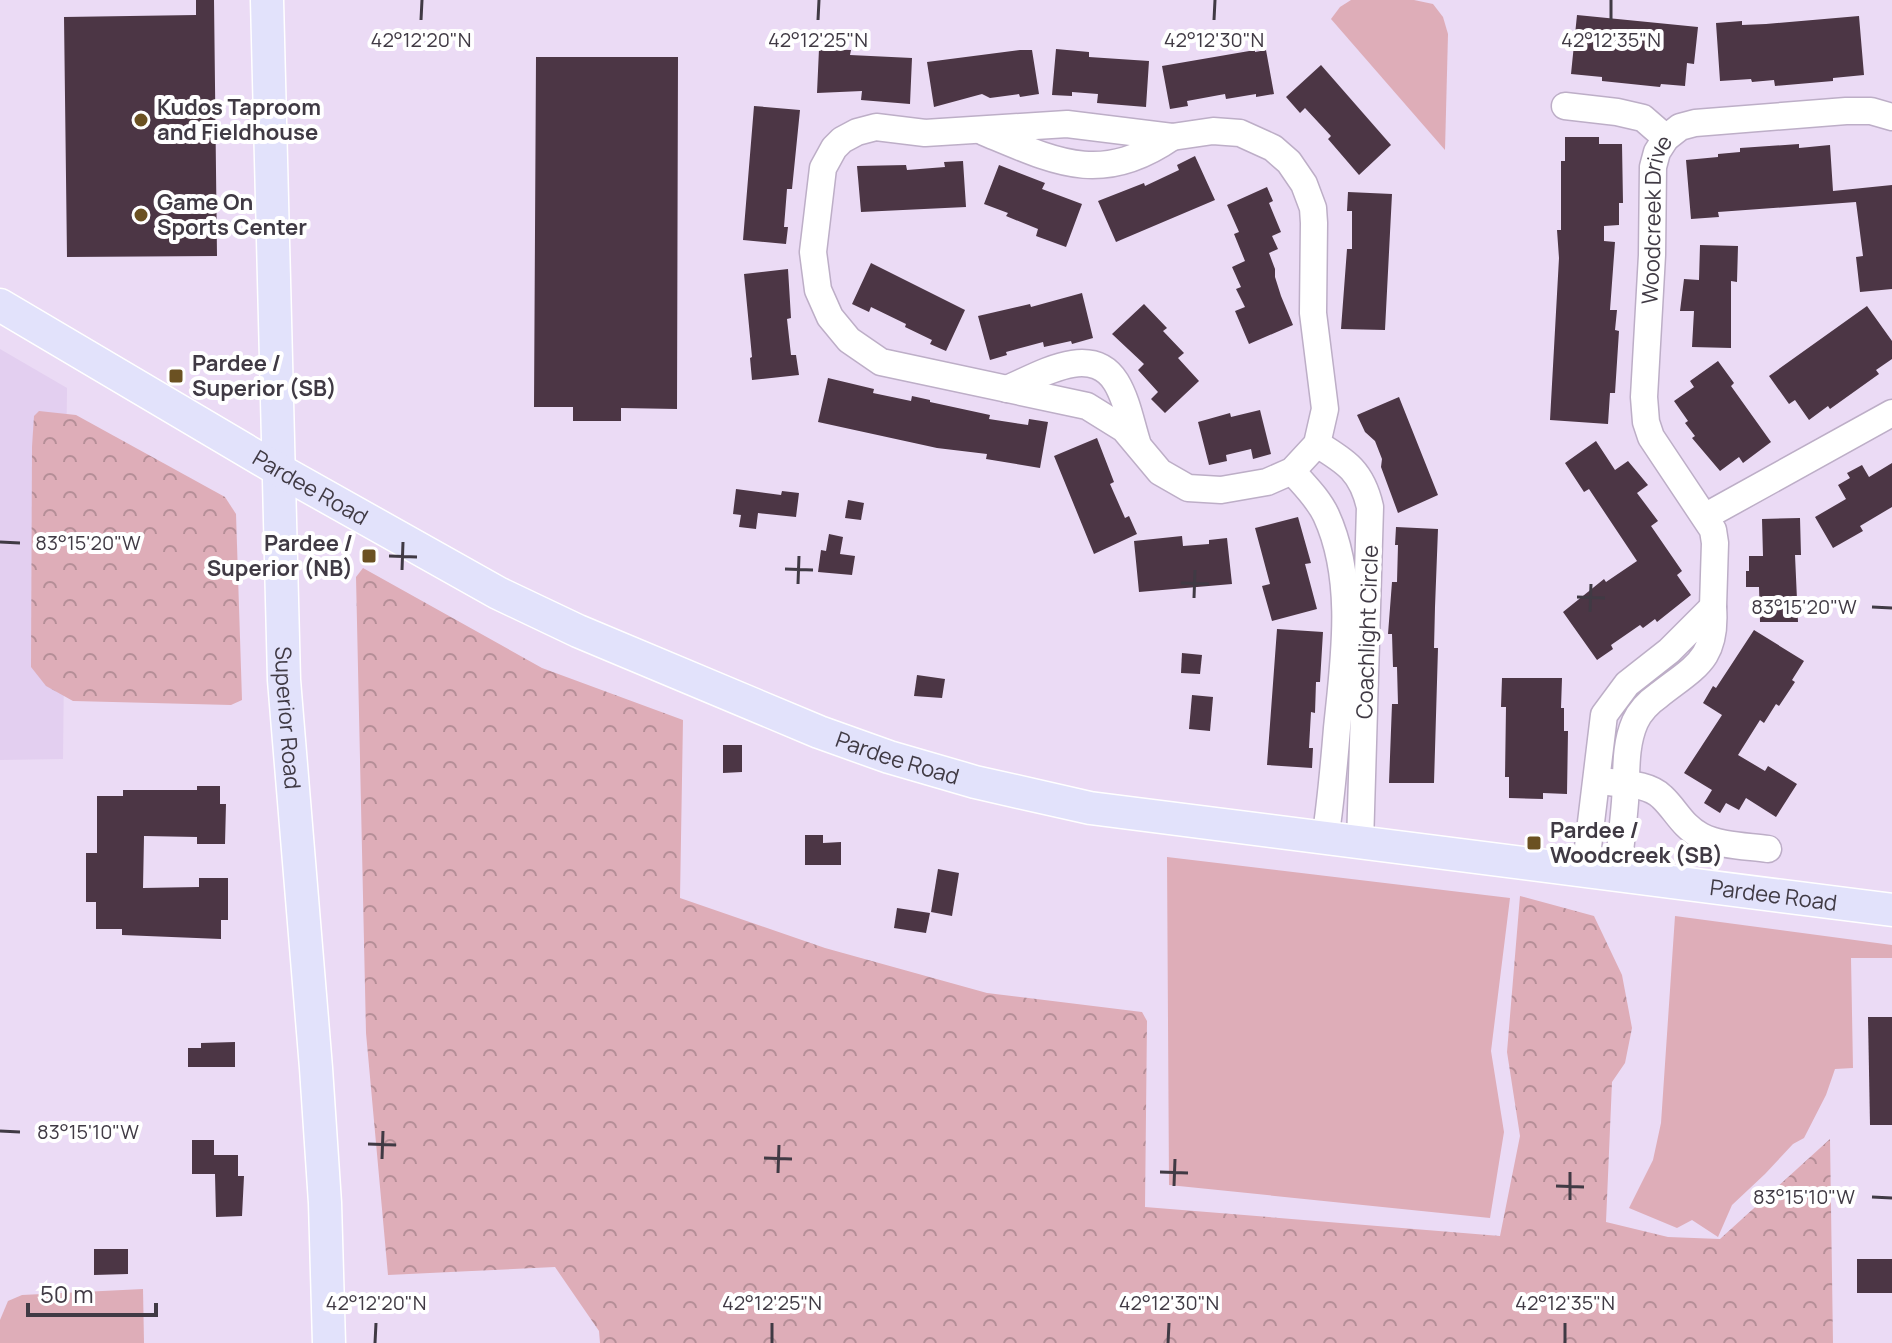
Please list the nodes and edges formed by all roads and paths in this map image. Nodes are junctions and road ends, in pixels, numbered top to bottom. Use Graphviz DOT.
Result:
graph roads {
  1 [pos="267,0"];
  2 [pos="1565,106"];
  3 [pos="1892,117"];
  4 [pos="981,130"];
  5 [pos="1172,137"];
  6 [pos="1666,138"];
  7 [pos="0,305"];
  8 [pos="1007,389"];
  9 [pos="1892,413"];
  10 [pos="1137,444"];
  11 [pos="1317,444"];
  12 [pos="279,470"];
  13 [pos="1292,471"];
  14 [pos="1706,516"];
  15 [pos="1713,607"];
  16 [pos="1627,684"];
  17 [pos="1649,703"];
  18 [pos="1597,781"];
  19 [pos="1626,784"];
  20 [pos="1325,839"];
  21 [pos="1360,844"];
  22 [pos="1768,849"];
  23 [pos="1585,872"];
  24 [pos="1617,876"];
  25 [pos="1892,910"];
  26 [pos="329,1343"];
  1 -- 12 [label="main road, Superior Road"];
  2 -- 6 [label="street"];
  3 -- 6 [label="street, Woodcreek Drive"];
  4 -- 5 [label="street"];
  4 -- 5 [label="street"];
  4 -- 8 [label="street"];
  5 -- 11 [label="street"];
  6 -- 14 [label="street, Woodcreek Drive"];
  7 -- 12 [label="main road, Pardee Road"];
  8 -- 10 [label="street"];
  8 -- 10 [label="street"];
  9 -- 14 [label="street"];
  10 -- 13 [label="street"];
  11 -- 13 [label="street"];
  11 -- 21 [label="street, Coachlight Circle"];
  12 -- 20 [label="main road, Pardee Road"];
  12 -- 26 [label="main road, Superior Road"];
  13 -- 20 [label="street, Coachlight Circle"];
  14 -- 15 [label="street, Woodcreek Drive"];
  15 -- 16 [label="street"];
  15 -- 17 [label="street, Woodcreek Drive"];
  16 -- 17 [label="street"];
  16 -- 18 [label="street"];
  17 -- 19 [label="street, Woodcreek Drive"];
  18 -- 19 [label="street"];
  18 -- 23 [label="street"];
  19 -- 22 [label="street"];
  19 -- 24 [label="street, Woodcreek Drive"];
  20 -- 21 [label="main road, Pardee Road"];
  21 -- 23 [label="main road, Pardee Road"];
  23 -- 24 [label="main road, Pardee Road"];
  24 -- 25 [label="main road, Pardee Road"];
}
